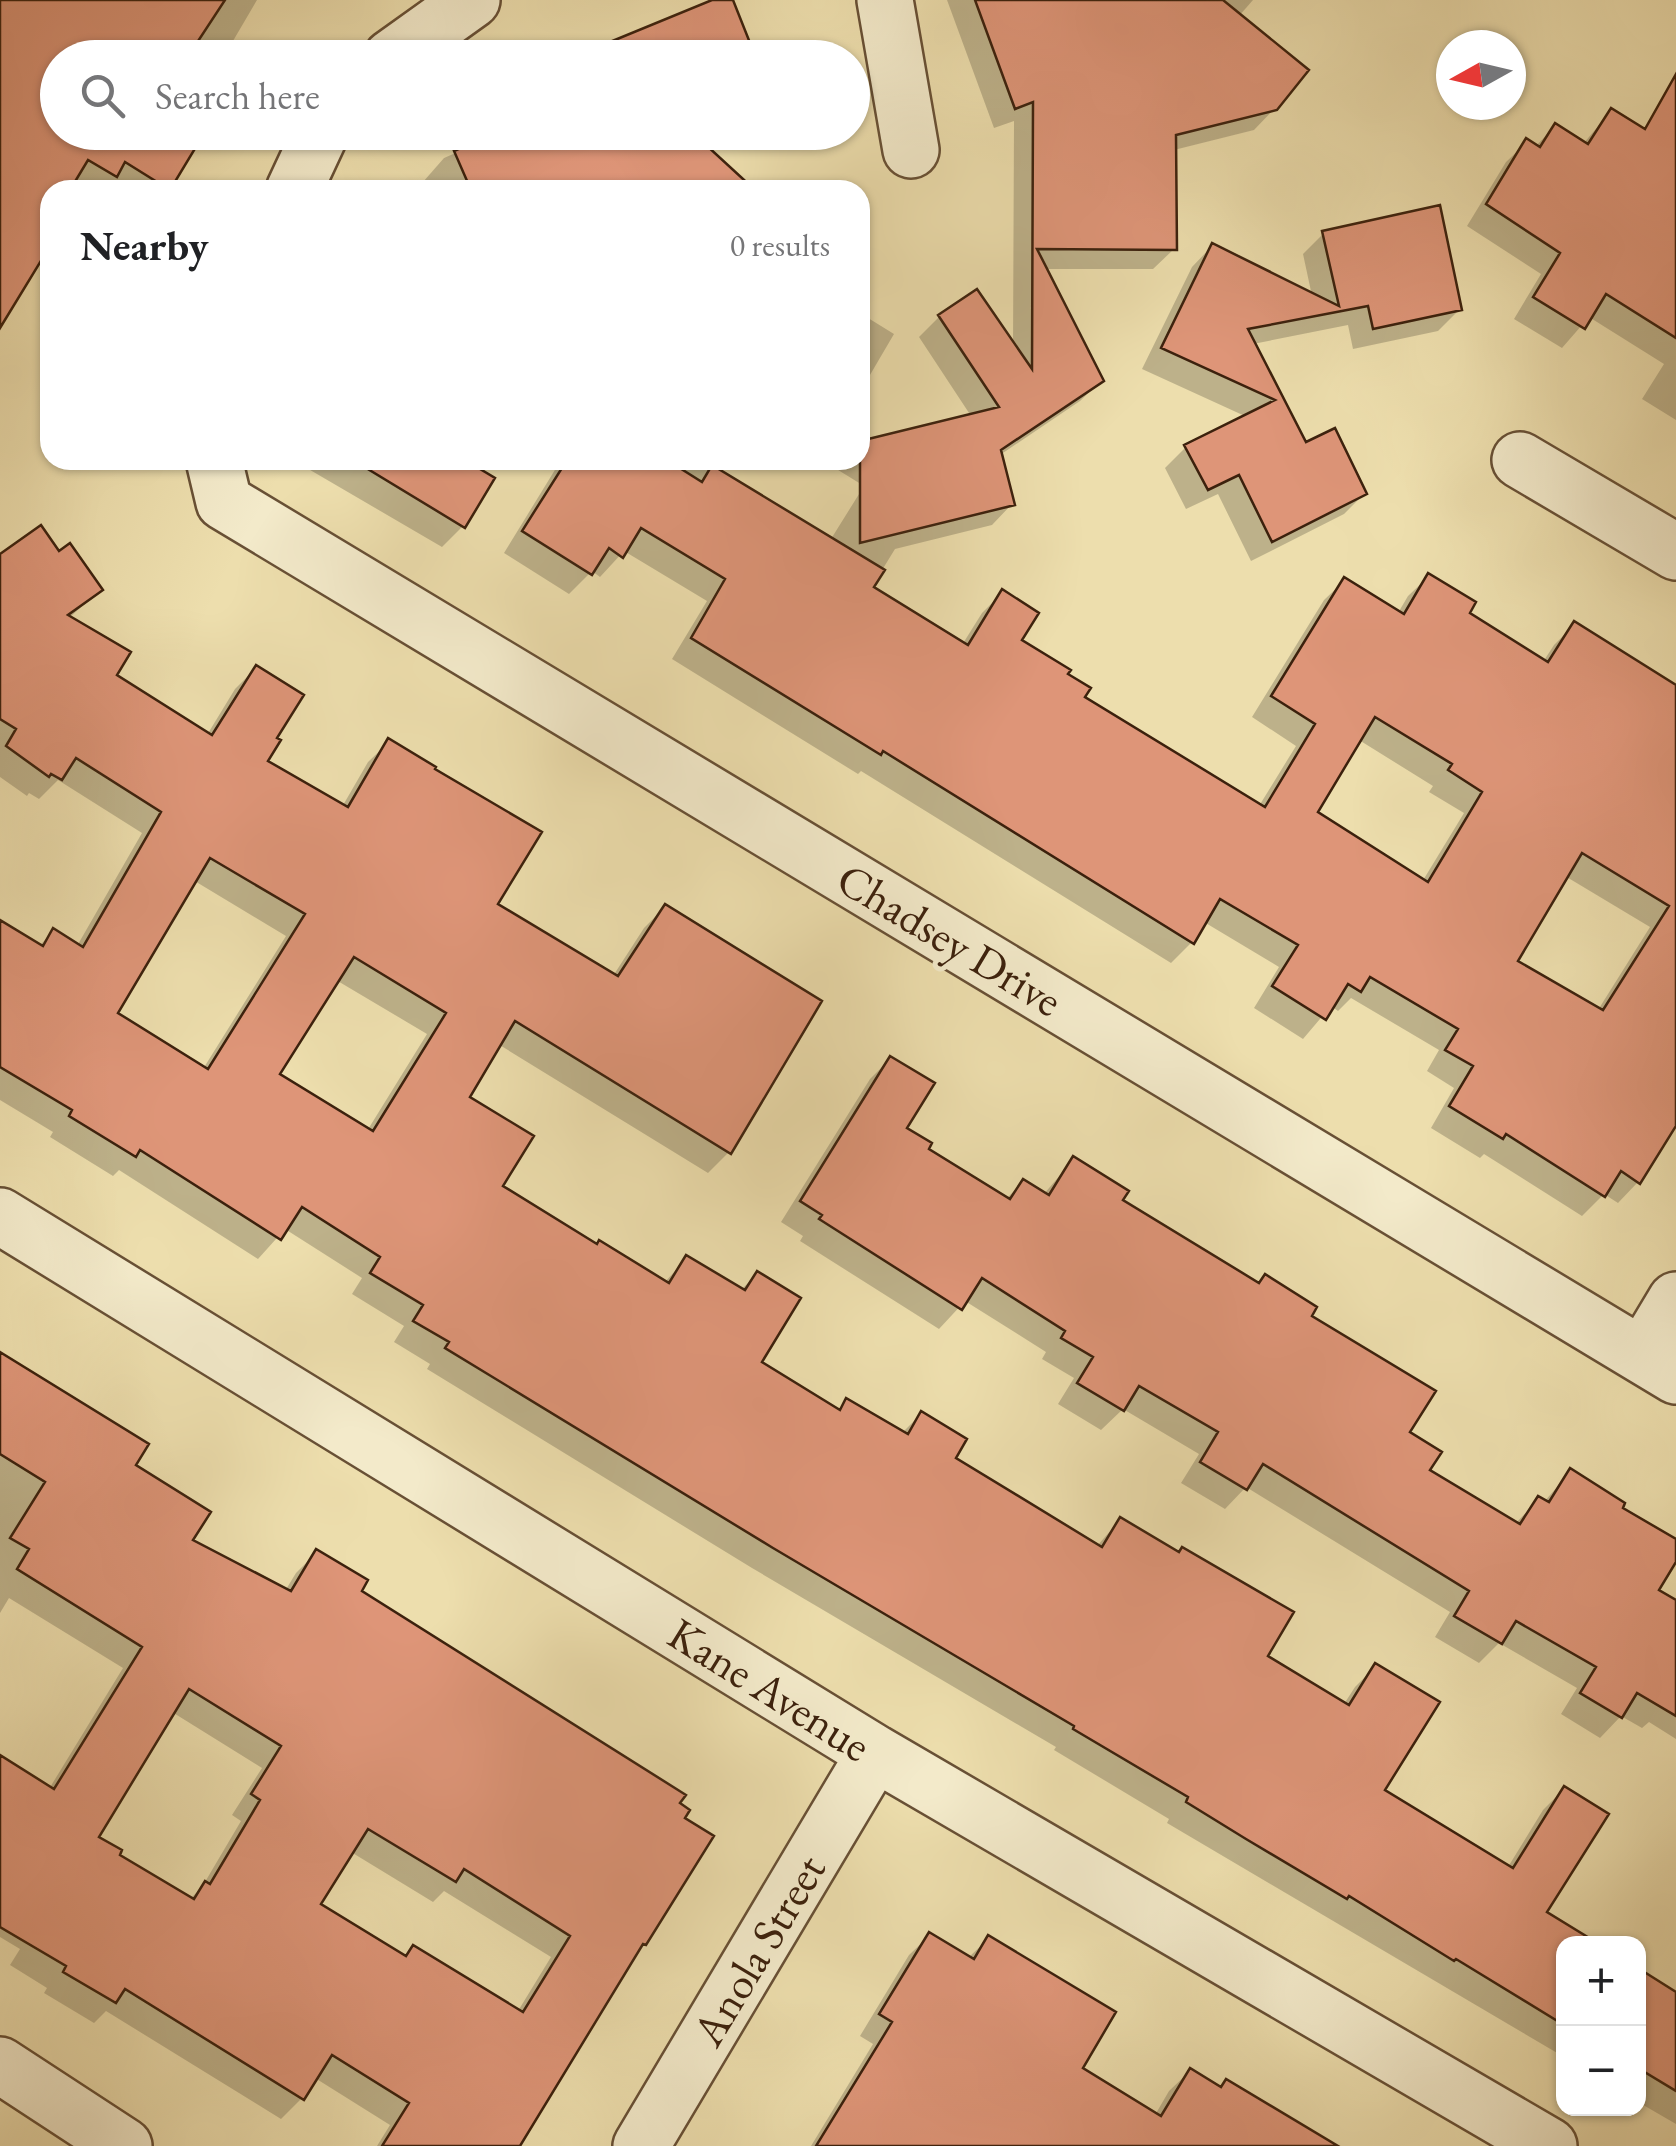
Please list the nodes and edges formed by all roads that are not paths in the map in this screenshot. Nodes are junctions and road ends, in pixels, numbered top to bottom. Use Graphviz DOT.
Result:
graph roads {
  1 [pos="472,0"];
  2 [pos="886,0"];
  3 [pos="416,40"];
  4 [pos="313,150"];
  5 [pos="912,150"];
  6 [pos="299,180"];
  7 [pos="1520,460"];
  8 [pos="219,481"];
  9 [pos="1676,552"];
  10 [pos="0,1216"];
  11 [pos="1676,1300"];
  12 [pos="1659,1365"];
  13 [pos="875,1754"];
  14 [pos="0,2066"];
  15 [pos="1496,2132"];
  16 [pos="124,2146"];
  17 [pos="641,2146"];
  18 [pos="1549,2146"];
  1 -- 3 [label="street"];
  2 -- 5 [label="street"];
  4 -- 6 [label="street"];
  7 -- 9 [label="street"];
  8 -- 12 [label="street, Chadsey Drive"];
  10 -- 13 [label="street, Kane Avenue"];
  11 -- 12 [label="street"];
  13 -- 15 [label="street, Kane Avenue"];
  13 -- 17 [label="street, Anola Street"];
  14 -- 16 [label="street"];
  15 -- 18 [label="street, Kane Avenue"];
}
